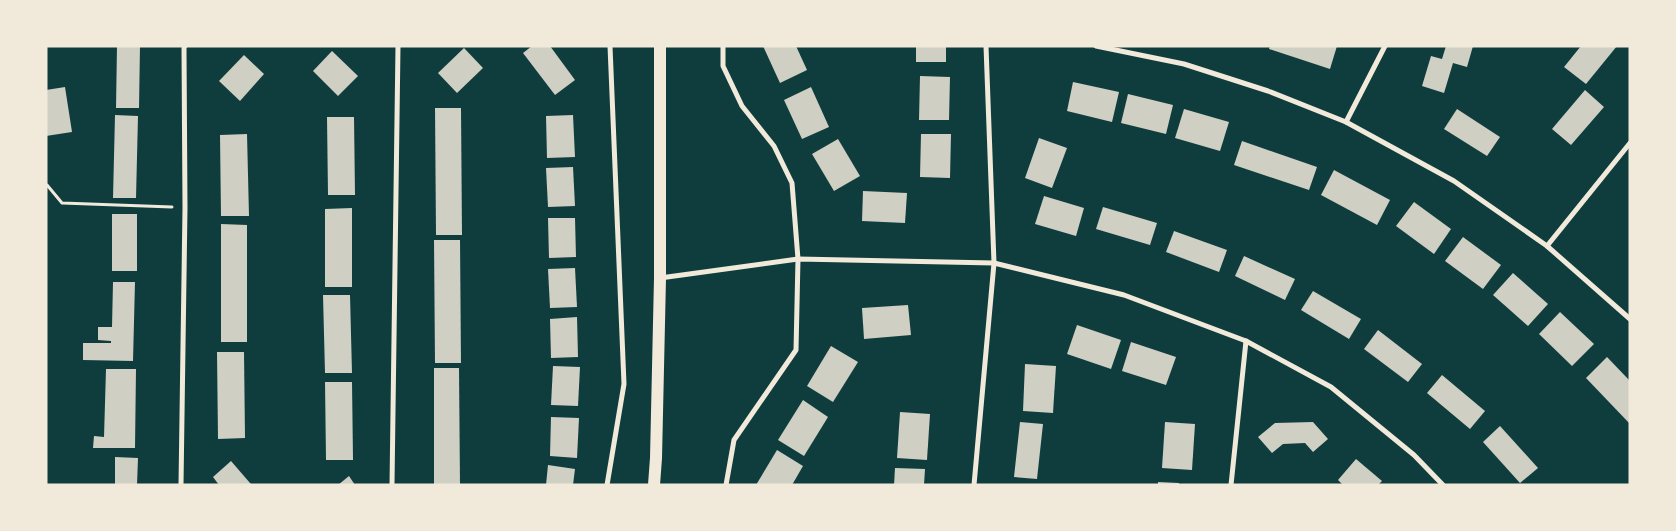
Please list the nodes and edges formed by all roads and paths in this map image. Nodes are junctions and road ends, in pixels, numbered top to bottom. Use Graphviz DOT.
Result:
graph roads {
  1 [pos="186,46"];
  2 [pos="398,46"];
  3 [pos="610,46"];
  4 [pos="660,46"];
  5 [pos="723,46"];
  6 [pos="986,46"];
  7 [pos="1096,46"];
  8 [pos="1385,46"];
  9 [pos="1346,122"];
  10 [pos="1630,143"];
  11 [pos="47,185"];
  12 [pos="185,208"];
  13 [pos="1548,246"];
  14 [pos="798,259"];
  15 [pos="994,263"];
  16 [pos="660,278"];
  17 [pos="1630,319"];
  18 [pos="1246,342"];
  19 [pos="181,485"];
  20 [pos="392,485"];
  21 [pos="607,485"];
  22 [pos="654,485"];
  23 [pos="726,485"];
  24 [pos="974,485"];
  25 [pos="1231,485"];
  26 [pos="1443,485"];
  1 -- 12 [label="street"];
  2 -- 20 [label="street"];
  3 -- 21 [label="street"];
  4 -- 16 [label="main road"];
  5 -- 14 [label="street"];
  6 -- 15 [label="street"];
  7 -- 9 [label="street"];
  8 -- 9 [label="street"];
  9 -- 13 [label="street"];
  10 -- 13 [label="street"];
  11 -- 12 [label="path"];
  12 -- 19 [label="street"];
  13 -- 17 [label="street"];
  14 -- 15 [label="street"];
  14 -- 16 [label="street"];
  14 -- 23 [label="street"];
  15 -- 18 [label="street"];
  15 -- 24 [label="street"];
  16 -- 22 [label="main road"];
  18 -- 25 [label="street"];
  18 -- 26 [label="street"];
}
